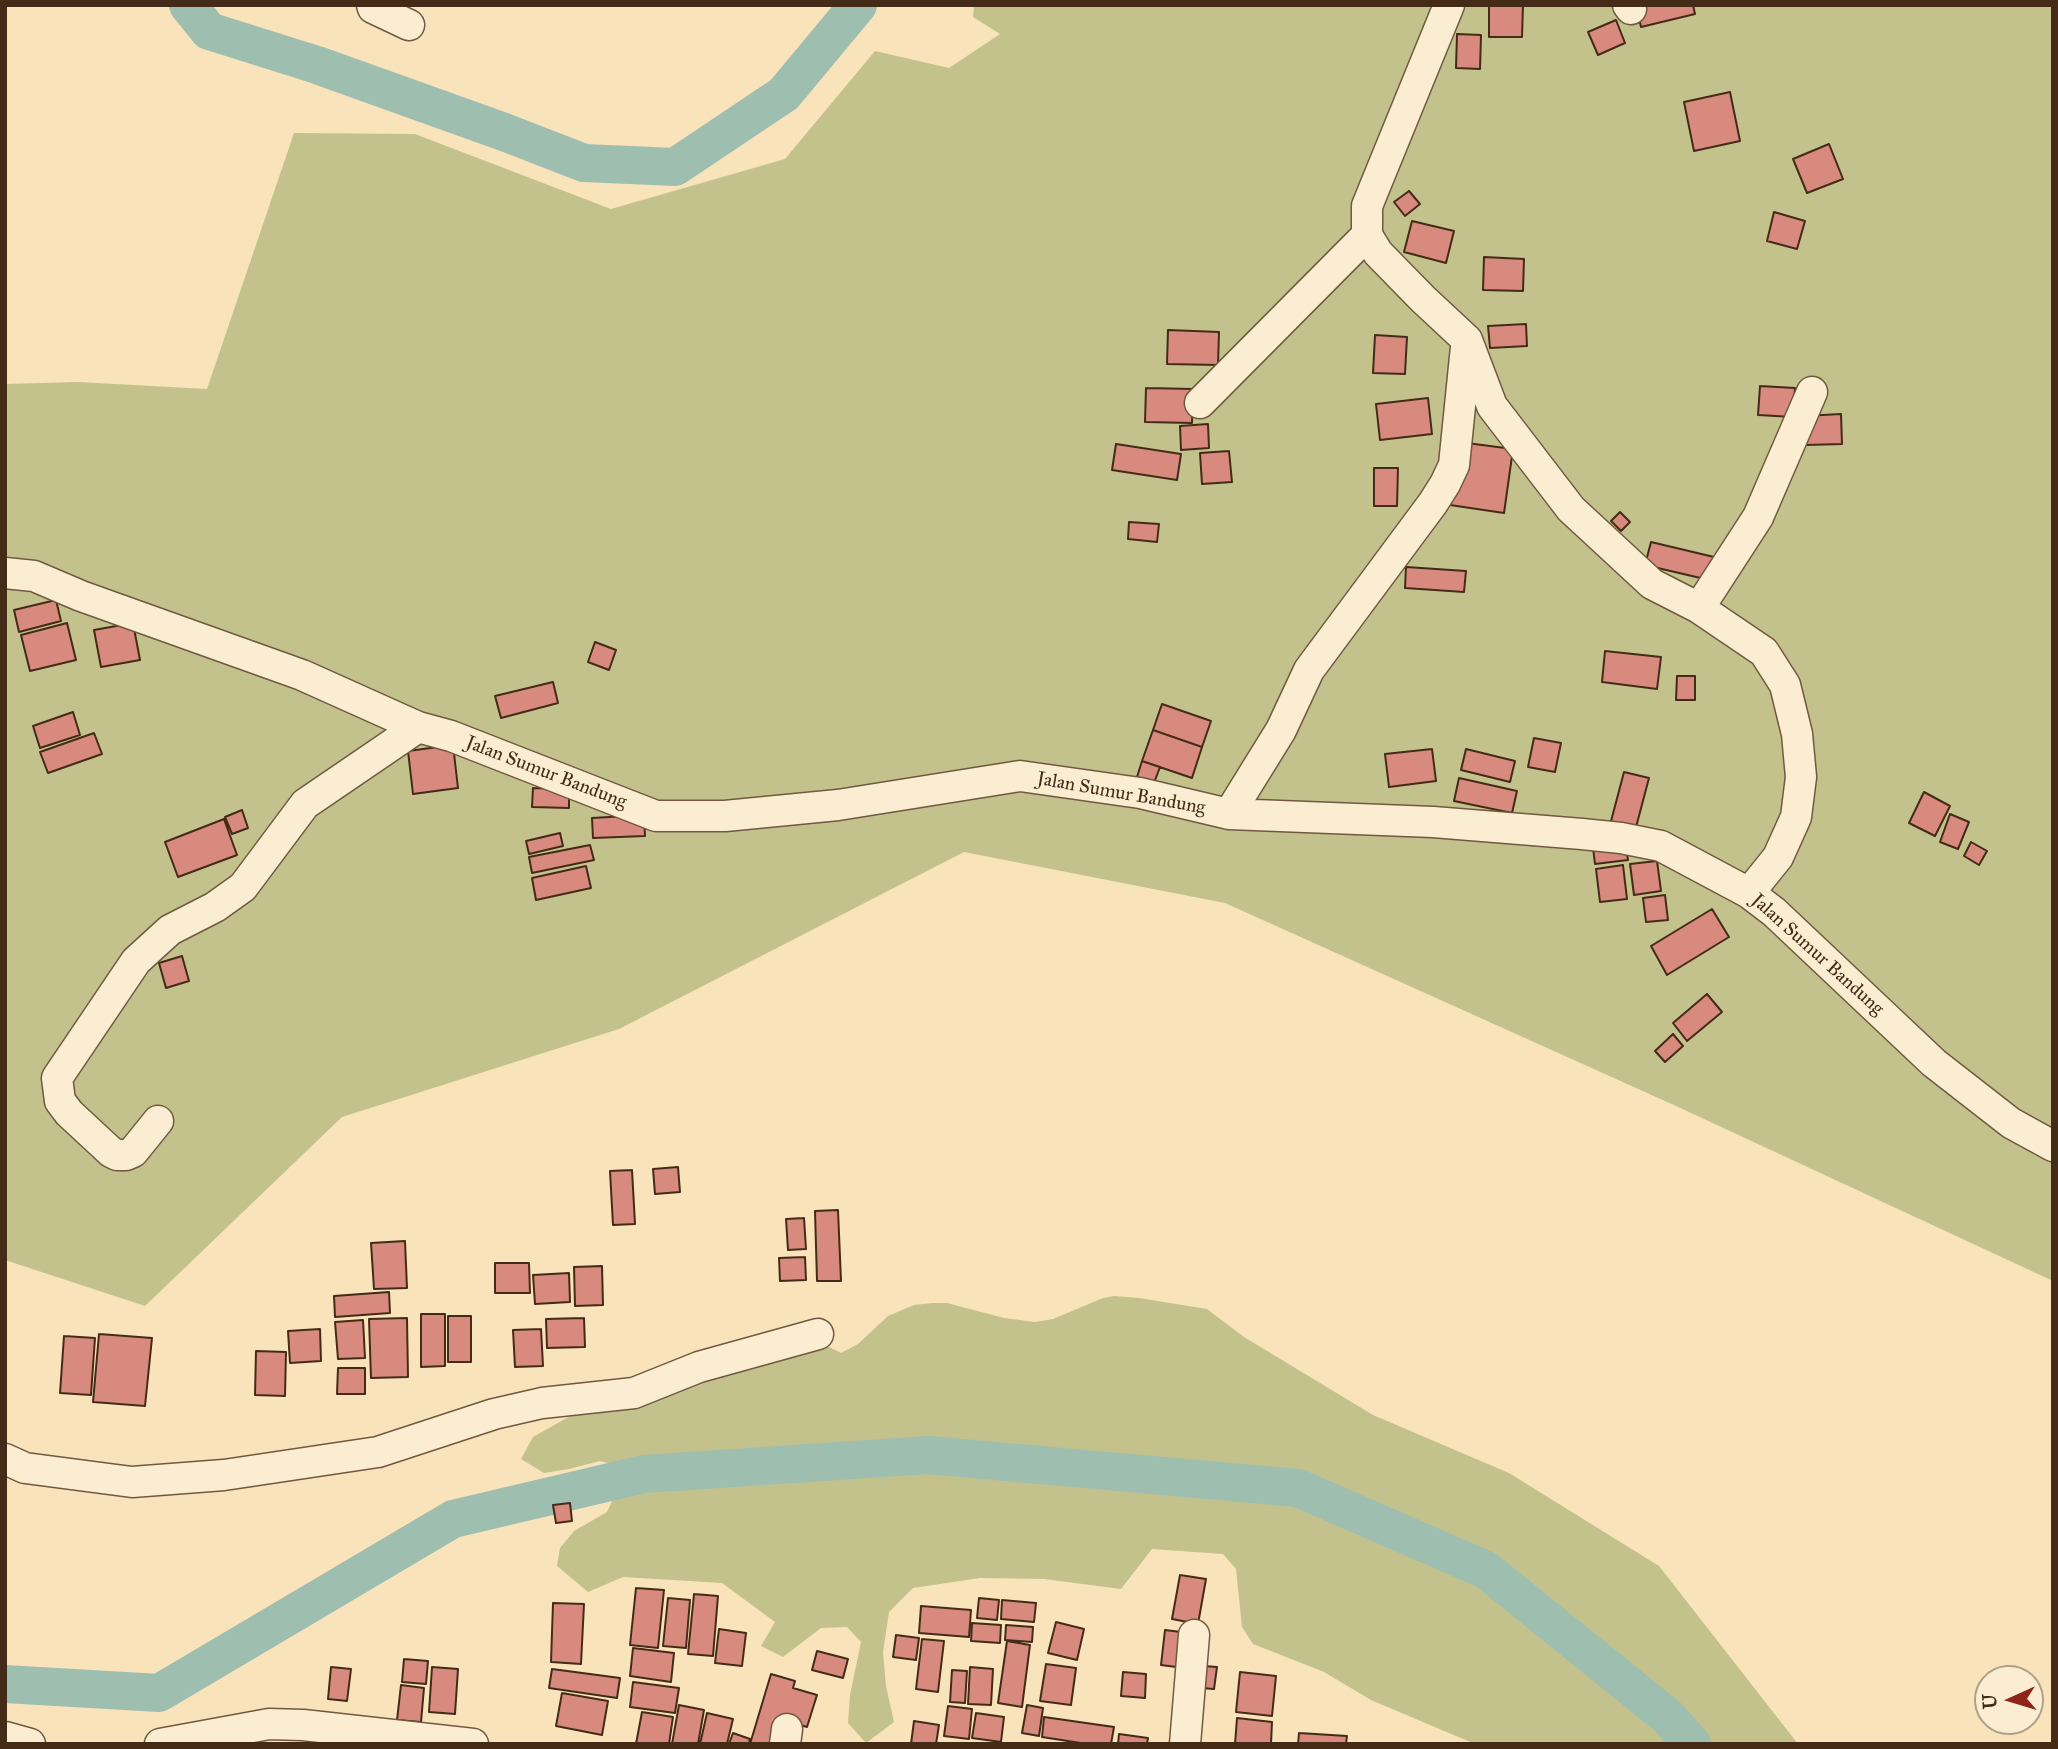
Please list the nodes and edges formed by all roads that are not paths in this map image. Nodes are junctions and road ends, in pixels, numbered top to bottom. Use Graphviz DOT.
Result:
graph roads {
  1 [pos="372,5"];
  2 [pos="1449,5"];
  3 [pos="409,25"];
  4 [pos="1367,235"];
  5 [pos="1467,340"];
  6 [pos="1812,392"];
  7 [pos="1200,403"];
  8 [pos="5,573"];
  9 [pos="1699,608"];
  10 [pos="418,727"];
  11 [pos="1229,814"];
  12 [pos="1749,893"];
  13 [pos="158,1121"];
  14 [pos="2053,1146"];
  15 [pos="818,1334"];
  16 [pos="5,1459"];
  17 [pos="1194,1635"];
  18 [pos="5,1737"];
  19 [pos="30,1744"];
  20 [pos="160,1744"];
  21 [pos="472,1744"];
  22 [pos="1185,1744"];
  1 -- 3 [label="street"];
  2 -- 4 [label="street"];
  4 -- 5 [label="street"];
  4 -- 7 [label="street"];
  5 -- 9 [label="street"];
  5 -- 11 [label="street"];
  6 -- 9 [label="street"];
  8 -- 10 [label="street, Jalan Sumur Bandung"];
  9 -- 12 [label="street"];
  10 -- 11 [label="street, Jalan Sumur Bandung"];
  10 -- 13 [label="street"];
  11 -- 12 [label="street, Jalan Sumur Bandung"];
  12 -- 14 [label="street, Jalan Sumur Bandung"];
  15 -- 16 [label="street"];
  17 -- 22 [label="street"];
  18 -- 19 [label="street"];
  20 -- 21 [label="street"];
}
